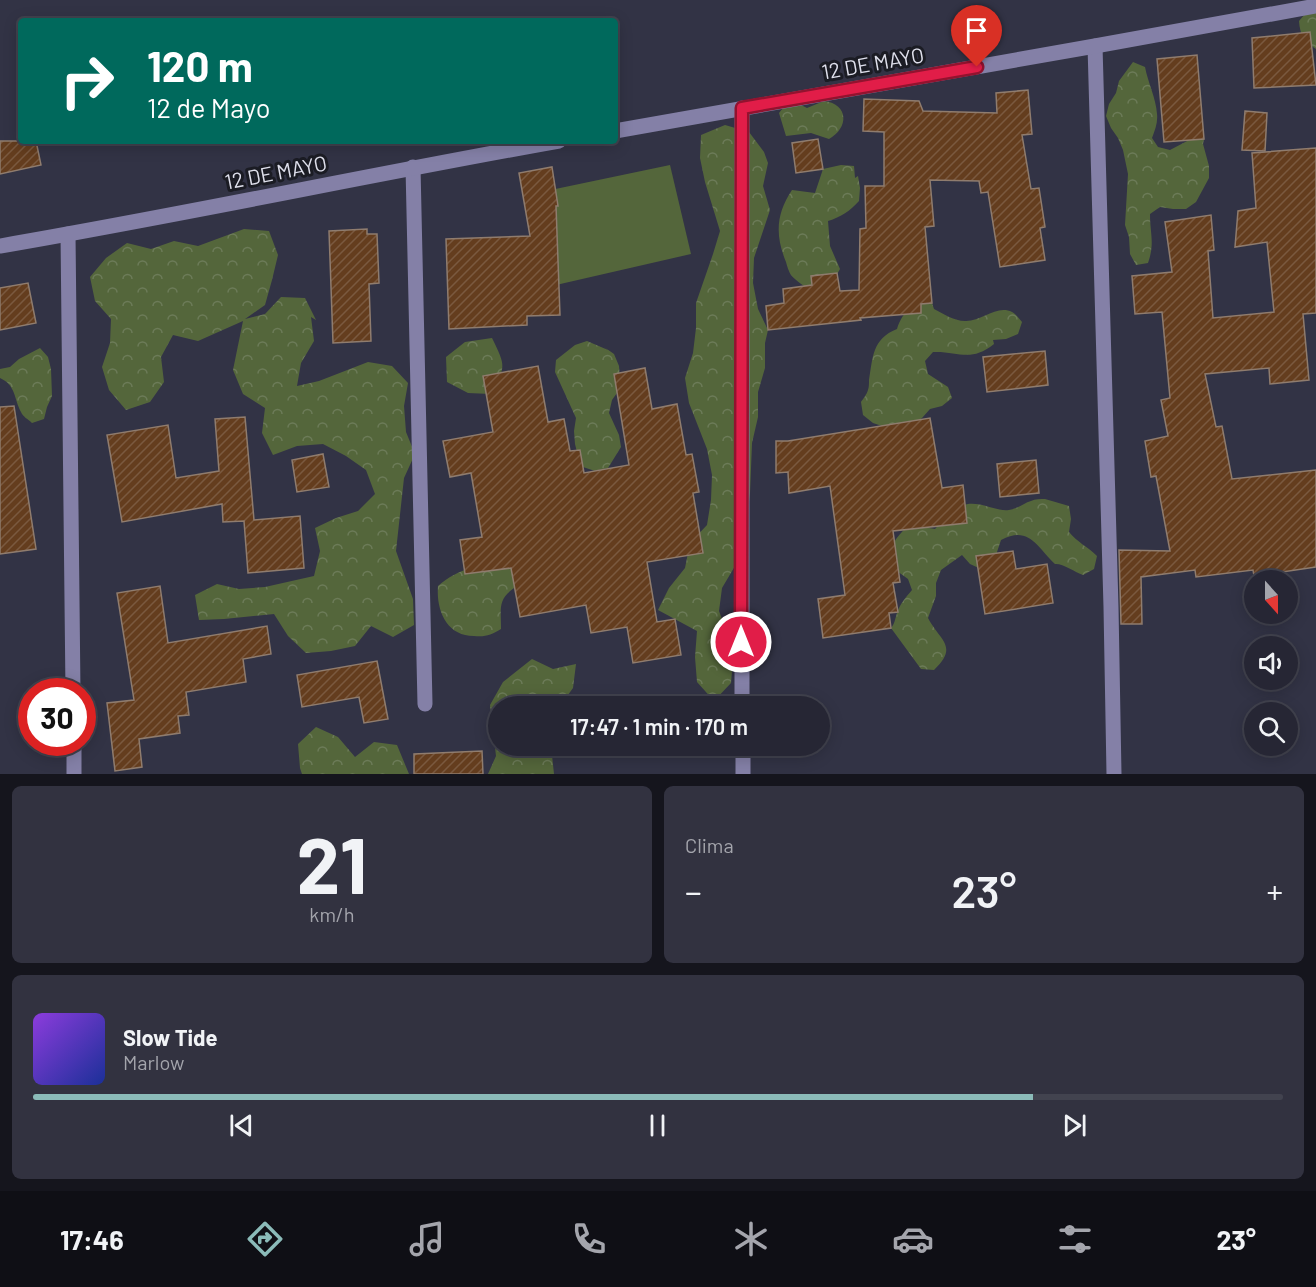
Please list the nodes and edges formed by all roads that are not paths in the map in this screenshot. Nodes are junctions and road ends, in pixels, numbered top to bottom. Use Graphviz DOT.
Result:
graph roads {
  1 [pos="1316,6"];
  2 [pos="1095,46"];
  3 [pos="742,108"];
  4 [pos="618,130"];
  5 [pos="542,144"];
  6 [pos="413,167"];
  7 [pos="68,234"];
  8 [pos="0,246"];
  9 [pos="73,678"];
  10 [pos="742,696"];
  11 [pos="425,704"];
  12 [pos="74,756"];
  13 [pos="743,756"];
  14 [pos="74,774"];
  15 [pos="743,774"];
  16 [pos="1114,774"];
  1 -- 2 [label="street, 12 DE MAYO"];
  2 -- 3 [label="street, 12 DE MAYO"];
  2 -- 16 [label="street"];
  3 -- 4 [label="street, 12 DE MAYO"];
  3 -- 10 [label="street"];
  5 -- 6 [label="street, 12 DE MAYO"];
  6 -- 7 [label="street, 12 DE MAYO"];
  6 -- 11 [label="street"];
  7 -- 8 [label="street, 12 DE MAYO"];
  7 -- 9 [label="street"];
  12 -- 14 [label="street"];
  13 -- 15 [label="street"];
}
